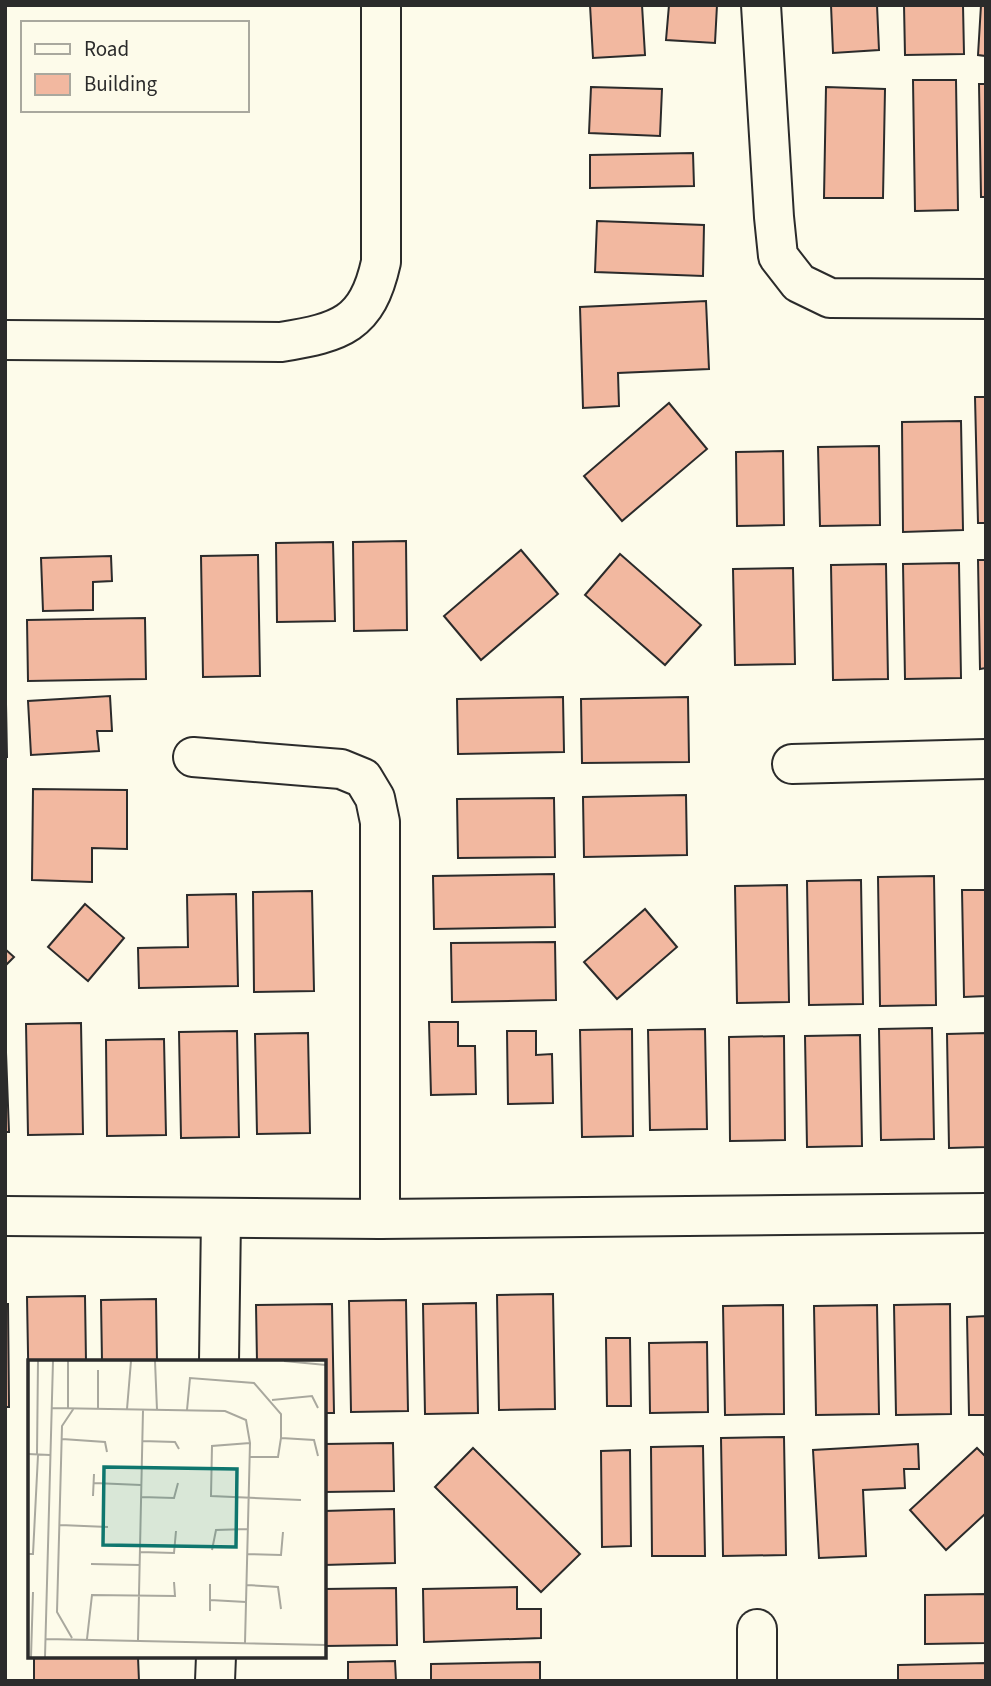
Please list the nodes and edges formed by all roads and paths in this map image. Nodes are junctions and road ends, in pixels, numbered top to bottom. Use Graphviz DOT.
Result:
graph roads {
  1 [pos="381,5"];
  2 [pos="761,5"];
  3 [pos="986,299"];
  4 [pos="5,340"];
  5 [pos="192,757"];
  6 [pos="986,759"];
  7 [pos="792,764"];
  8 [pos="986,1213"];
  9 [pos="5,1216"];
  10 [pos="221,1218"];
  11 [pos="380,1219"];
  12 [pos="219,1360"];
  13 [pos="757,1629"];
  14 [pos="216,1658"];
  15 [pos="215,1681"];
  16 [pos="757,1681"];
  1 -- 4 [label="street"];
  2 -- 3 [label="street"];
  5 -- 11 [label="street"];
  6 -- 7 [label="street"];
  8 -- 11 [label="street"];
  9 -- 10 [label="street"];
  10 -- 11 [label="street"];
  10 -- 12 [label="street"];
  13 -- 16 [label="street"];
  14 -- 15 [label="street"];
}
